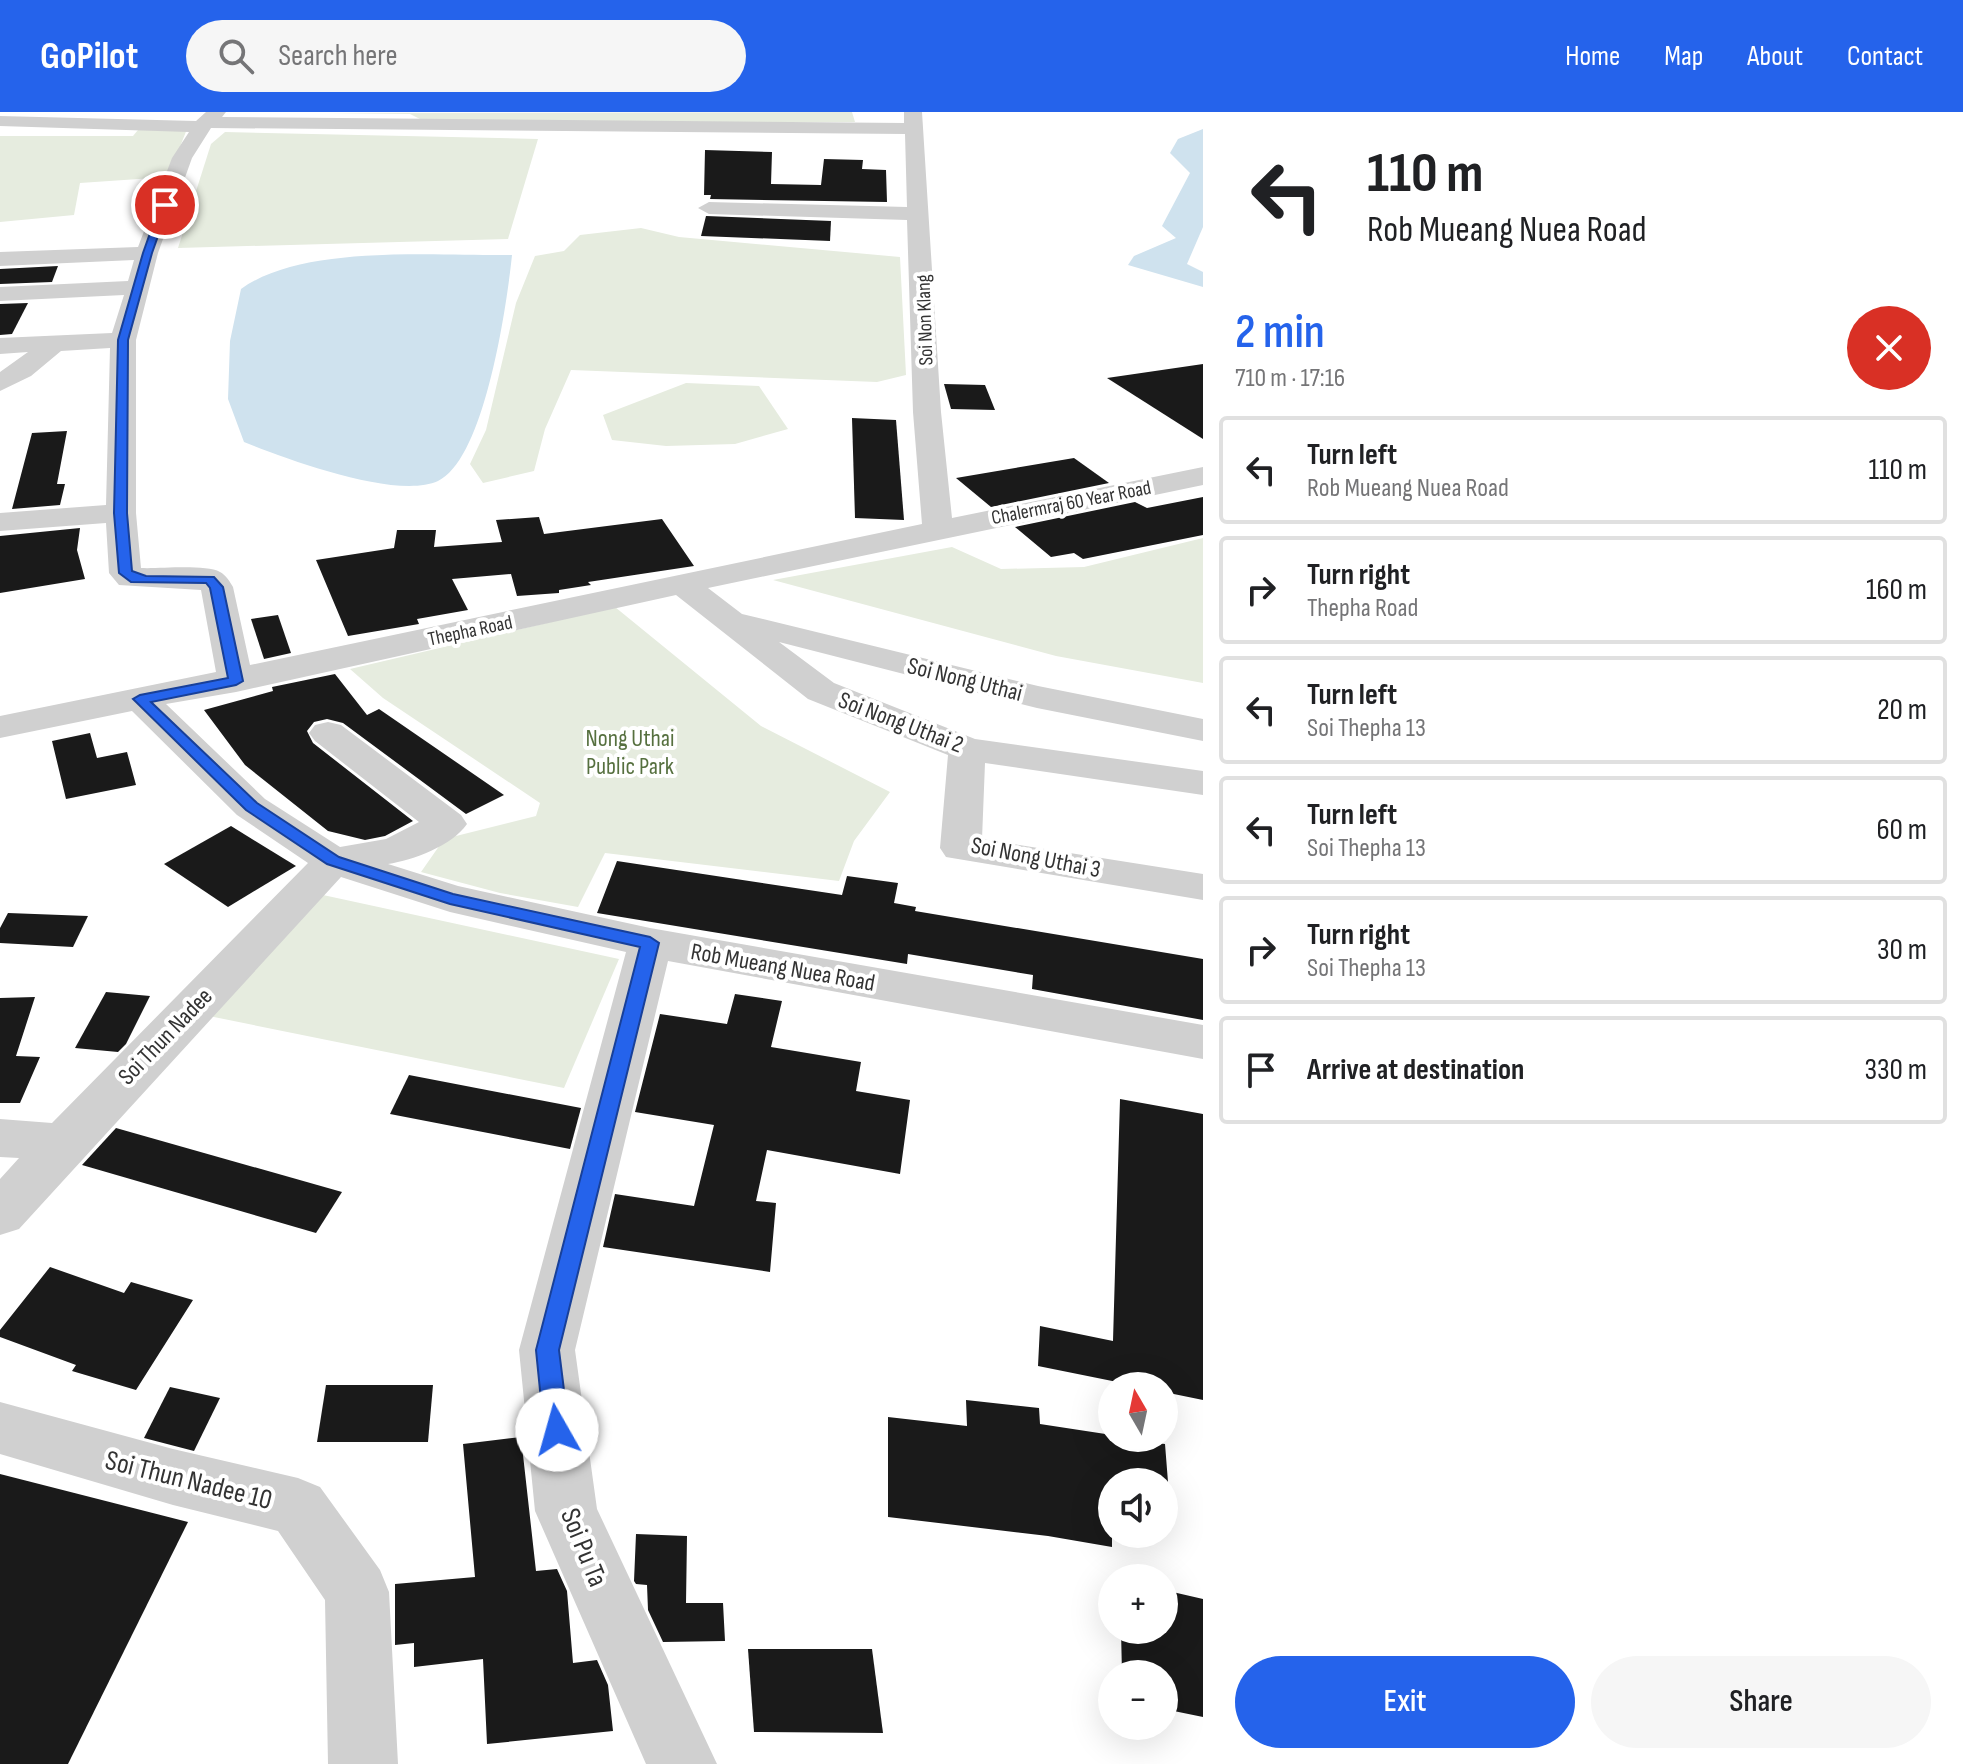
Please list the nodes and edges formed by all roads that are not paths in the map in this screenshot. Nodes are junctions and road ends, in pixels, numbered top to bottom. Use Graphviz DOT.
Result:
graph roads {
  1 [pos="209,120"];
  2 [pos="0,121"];
  3 [pos="914,121"];
  4 [pos="709,208"];
  5 [pos="917,214"];
  6 [pos="147,253"];
  7 [pos="0,259"];
  8 [pos="139,287"];
  9 [pos="0,294"];
  10 [pos="123,340"];
  11 [pos="54,344"];
  12 [pos="0,346"];
  13 [pos="0,383"];
  14 [pos="1203,476"];
  15 [pos="121,513"];
  16 [pos="0,522"];
  17 [pos="938,528"];
  18 [pos="682,584"];
  19 [pos="728,618"];
  20 [pos="236,681"];
  21 [pos="140,699"];
  22 [pos="0,727"];
  23 [pos="1203,730"];
  24 [pos="328,733"];
  25 [pos="967,749"];
  26 [pos="1203,783"];
  27 [pos="333,861"];
  28 [pos="1203,887"];
  29 [pos="650,943"];
  30 [pos="1203,1042"];
  31 [pos="0,1138"];
  32 [pos="64,1143"];
  33 [pos="0,1214"];
  34 [pos="0,1428"];
  35 [pos="363,1764"];
  36 [pos="682,1764"];
  1 -- 2 [label="street"];
  1 -- 3 [label="street"];
  1 -- 6 [label="street"];
  3 -- 5 [label="street, Soi Non Klang"];
  4 -- 5 [label="street"];
  5 -- 17 [label="street, Soi Non Klang"];
  6 -- 7 [label="street"];
  6 -- 8 [label="street"];
  8 -- 9 [label="street"];
  8 -- 10 [label="street"];
  10 -- 11 [label="street"];
  10 -- 15 [label="street"];
  11 -- 12 [label="street"];
  11 -- 13 [label="street"];
  14 -- 17 [label="street, Chalermraj 60 Year Road"];
  15 -- 16 [label="street"];
  15 -- 20 [label="street"];
  17 -- 18 [label="street, Thepha Road"];
  18 -- 19 [label="street, Soi Nong Uthai 2"];
  18 -- 20 [label="street, Thepha Road"];
  19 -- 23 [label="street, Soi Nong Uthai"];
  19 -- 25 [label="street, Soi Nong Uthai 2"];
  20 -- 21 [label="street, Thepha Road"];
  21 -- 22 [label="street, Thepha Road"];
  21 -- 27 [label="street, Rob Mueang Nuea Road"];
  24 -- 27 [label="street"];
  25 -- 26 [label="street, Soi Nong Uthai 2"];
  25 -- 28 [label="street, Soi Nong Uthai 3"];
  27 -- 29 [label="street, Rob Mueang Nuea Road"];
  27 -- 32 [label="street, Soi Thun Nadee"];
  29 -- 30 [label="street, Rob Mueang Nuea Road"];
  29 -- 36 [label="street, Soi Pu Ta"];
  31 -- 32 [label="street"];
  32 -- 33 [label="street, Soi Thun Nadee"];
  34 -- 35 [label="street, Soi Thun Nadee 10"];
}
